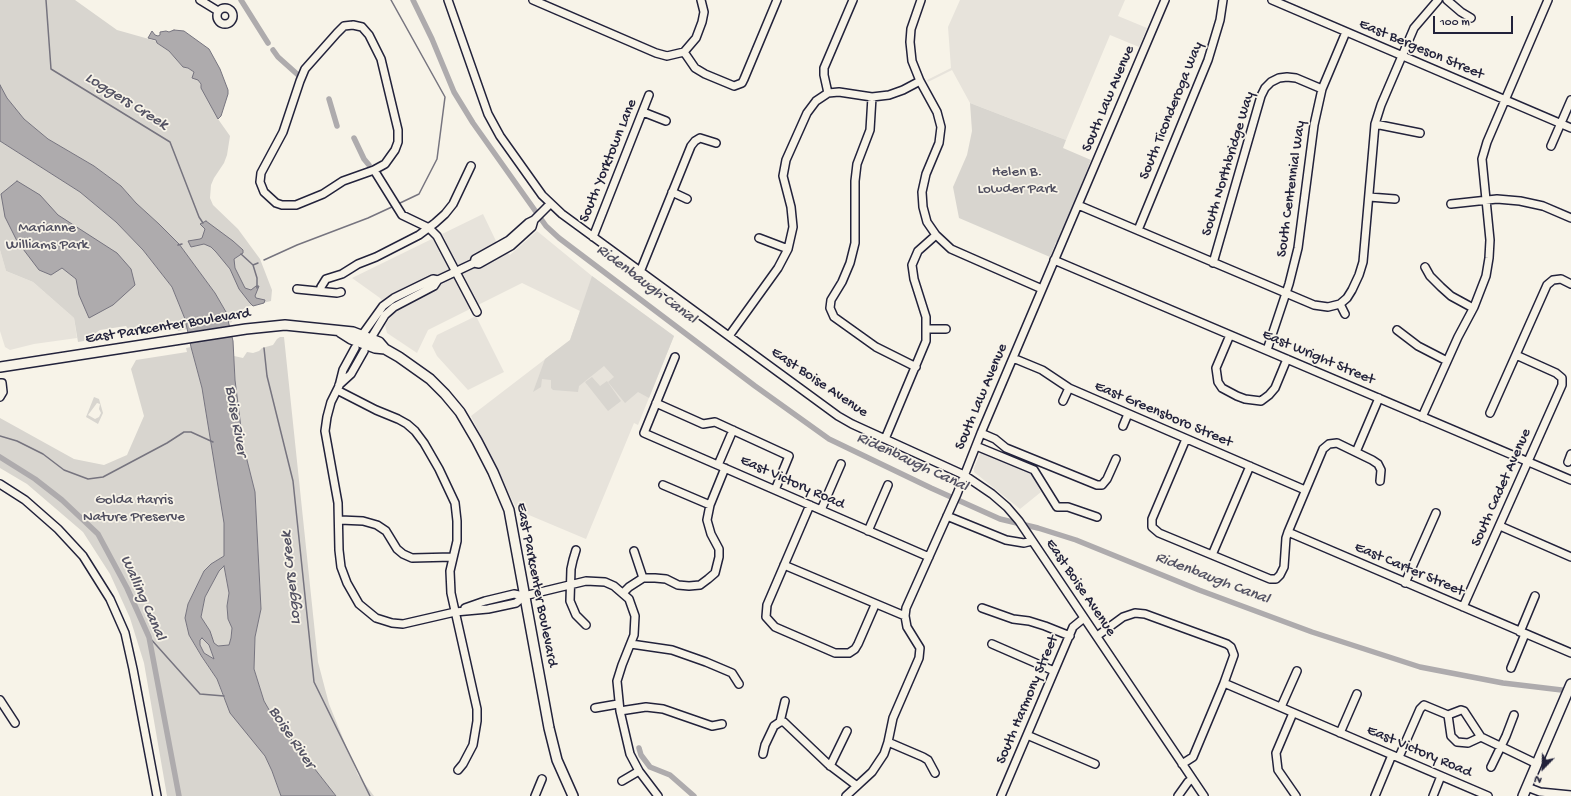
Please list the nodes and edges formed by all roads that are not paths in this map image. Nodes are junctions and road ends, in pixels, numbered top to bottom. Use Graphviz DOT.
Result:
graph roads {
  1 [pos="200,0"];
  2 [pos="449,0"];
  3 [pos="533,0"];
  4 [pos="701,0"];
  5 [pos="777,0"];
  6 [pos="853,0"];
  7 [pos="921,0"];
  8 [pos="1165,0"];
  9 [pos="1223,0"];
  10 [pos="1272,0"];
  11 [pos="1438,0"];
  12 [pos="1448,0"];
  13 [pos="1548,0"];
  14 [pos="1282,2"];
  15 [pos="218,11"];
  16 [pos="1471,18"];
  17 [pos="1346,32"];
  18 [pos="684,52"];
  19 [pos="1402,56"];
  20 [pos="920,80"];
  21 [pos="1322,89"];
  22 [pos="828,93"];
  23 [pos="649,96"];
  24 [pos="872,97"];
  25 [pos="1505,100"];
  26 [pos="1571,100"];
  27 [pos="643,112"];
  28 [pos="666,121"];
  29 [pos="1375,124"];
  30 [pos="1561,124"];
  31 [pos="1571,128"];
  32 [pos="1420,133"];
  33 [pos="716,143"];
  34 [pos="1551,146"];
  35 [pos="471,166"];
  36 [pos="374,170"];
  37 [pos="672,192"];
  38 [pos="1368,196"];
  39 [pos="687,198"];
  40 [pos="1395,199"];
  41 [pos="1486,201"];
  42 [pos="550,204"];
  43 [pos="1451,204"];
  44 [pos="1078,205"];
  45 [pos="1571,218"];
  46 [pos="428,228"];
  47 [pos="1138,230"];
  48 [pos="936,236"];
  49 [pos="592,237"];
  50 [pos="759,238"];
  51 [pos="788,250"];
  52 [pos="1054,260"];
  53 [pos="1213,262"];
  54 [pos="1425,267"];
  55 [pos="456,271"];
  56 [pos="640,272"];
  57 [pos="1571,284"];
  58 [pos="297,289"];
  59 [pos="1042,289"];
  60 [pos="321,291"];
  61 [pos="341,292"];
  62 [pos="1286,294"];
  63 [pos="1340,304"];
  64 [pos="1473,308"];
  65 [pos="477,312"];
  66 [pos="1345,314"];
  67 [pos="927,329"];
  68 [pos="946,329"];
  69 [pos="1397,330"];
  70 [pos="1230,334"];
  71 [pos="729,336"];
  72 [pos="363,343"];
  73 [pos="1267,350"];
  74 [pos="1516,355"];
  75 [pos="675,356"];
  76 [pos="1013,358"];
  77 [pos="1287,359"];
  78 [pos="1447,361"];
  79 [pos="0,367"];
  80 [pos="916,367"];
  81 [pos="0,383"];
  82 [pos="338,388"];
  83 [pos="1069,388"];
  84 [pos="0,397"];
  85 [pos="1379,398"];
  86 [pos="1063,402"];
  87 [pos="656,403"];
  88 [pos="1490,413"];
  89 [pos="1128,414"];
  90 [pos="1422,417"];
  91 [pos="1123,426"];
  92 [pos="733,430"];
  93 [pos="981,433"];
  94 [pos="885,439"];
  95 [pos="1186,439"];
  96 [pos="976,446"];
  97 [pos="1356,452"];
  98 [pos="1571,454"];
  99 [pos="1116,459"];
  100 [pos="1529,462"];
  101 [pos="1568,462"];
  102 [pos="841,464"];
  103 [pos="718,465"];
  104 [pos="1250,466"];
  105 [pos="725,468"];
  106 [pos="964,475"];
  107 [pos="1380,480"];
  108 [pos="1571,480"];
  109 [pos="0,484"];
  110 [pos="663,485"];
  111 [pos="888,485"];
  112 [pos="775,490"];
  113 [pos="1305,490"];
  114 [pos="710,505"];
  115 [pos="810,505"];
  116 [pos="822,510"];
  117 [pos="1436,513"];
  118 [pos="947,516"];
  119 [pos="1097,516"];
  120 [pos="340,520"];
  121 [pos="1500,526"];
  122 [pos="868,531"];
  123 [pos="1288,532"];
  124 [pos="1032,541"];
  125 [pos="576,550"];
  126 [pos="634,551"];
  127 [pos="1212,555"];
  128 [pos="453,557"];
  129 [pos="929,557"];
  130 [pos="1571,557"];
  131 [pos="784,565"];
  132 [pos="643,578"];
  133 [pos="1405,583"];
  134 [pos="571,584"];
  135 [pos="623,593"];
  136 [pos="524,596"];
  137 [pos="1535,596"];
  138 [pos="875,605"];
  139 [pos="1463,607"];
  140 [pos="982,608"];
  141 [pos="456,612"];
  142 [pos="905,616"];
  143 [pos="1084,618"];
  144 [pos="586,625"];
  145 [pos="1523,633"];
  146 [pos="1070,636"];
  147 [pos="1096,636"];
  148 [pos="631,644"];
  149 [pos="992,644"];
  150 [pos="1571,653"];
  151 [pos="1511,668"];
  152 [pos="1297,671"];
  153 [pos="1054,672"];
  154 [pos="1224,683"];
  155 [pos="739,684"];
  156 [pos="1571,685"];
  157 [pos="1357,694"];
  158 [pos="0,700"];
  159 [pos="785,701"];
  160 [pos="619,707"];
  161 [pos="1281,707"];
  162 [pos="595,708"];
  163 [pos="1293,712"];
  164 [pos="1448,715"];
  165 [pos="1514,715"];
  166 [pos="780,722"];
  167 [pos="15,723"];
  168 [pos="722,724"];
  169 [pos="847,732"];
  170 [pos="1340,733"];
  171 [pos="1027,735"];
  172 [pos="1481,737"];
  173 [pos="888,742"];
  174 [pos="1500,746"];
  175 [pos="763,754"];
  176 [pos="1396,756"];
  177 [pos="1095,764"];
  178 [pos="1182,764"];
  179 [pos="1537,764"];
  180 [pos="830,766"];
  181 [pos="1491,767"];
  182 [pos="458,770"];
  183 [pos="639,771"];
  184 [pos="935,773"];
  185 [pos="1441,776"];
  186 [pos="542,779"];
  187 [pos="1192,779"];
  188 [pos="622,781"];
  189 [pos="857,786"];
  190 [pos="1527,787"];
  191 [pos="1571,795"];
  192 [pos="156,796"];
  193 [pos="535,796"];
  194 [pos="573,796"];
  195 [pos="658,796"];
  196 [pos="846,796"];
  197 [pos="1001,796"];
  198 [pos="1178,796"];
  199 [pos="1204,796"];
  200 [pos="1296,796"];
  201 [pos="1375,796"];
  202 [pos="1433,796"];
  203 [pos="1488,796"];
  204 [pos="1523,796"];
  1 -- 15 [label="street"];
  2 -- 42 [label="street, East Boise Avenue"];
  3 -- 18 [label="street"];
  4 -- 18 [label="street"];
  5 -- 18 [label="street"];
  6 -- 22 [label="street"];
  7 -- 20 [label="street"];
  8 -- 44 [label="street, South Law Avenue"];
  9 -- 47 [label="street, South Ticonderoga Way"];
  10 -- 14 [label="street, East Bergeson Street"];
  11 -- 19 [label="street"];
  12 -- 16 [label="street"];
  13 -- 25 [label="street"];
  14 -- 17 [label="street, East Bergeson Street"];
  17 -- 19 [label="street, East Bergeson Street"];
  17 -- 21 [label="street, South Centennial Way"];
  19 -- 25 [label="street, East Bergeson Street"];
  19 -- 29 [label="street"];
  20 -- 24 [label="street"];
  20 -- 48 [label="street"];
  21 -- 53 [label="street, South Northbridge Way"];
  21 -- 62 [label="street, South Centennial Way"];
  22 -- 24 [label="street"];
  22 -- 51 [label="street"];
  23 -- 27 [label="street, South Yorktown Lane"];
  24 -- 80 [label="street"];
  25 -- 30 [label="street, East Bergeson Street"];
  25 -- 41 [label="street"];
  26 -- 30 [label="street"];
  27 -- 28 [label="street"];
  27 -- 49 [label="street, South Yorktown Lane"];
  29 -- 32 [label="street"];
  29 -- 38 [label="street"];
  30 -- 31 [label="street, East Bergeson Street"];
  30 -- 34 [label="street"];
  33 -- 37 [label="street"];
  35 -- 46 [label="street"];
  36 -- 36 [label="street"];
  36 -- 46 [label="street"];
  37 -- 39 [label="street"];
  37 -- 56 [label="street"];
  38 -- 40 [label="street"];
  38 -- 63 [label="street"];
  41 -- 43 [label="street"];
  41 -- 45 [label="street"];
  41 -- 64 [label="street"];
  42 -- 49 [label="street, East Boise Avenue"];
  42 -- 55 [label="street"];
  44 -- 47 [label="street"];
  44 -- 52 [label="street, South Law Avenue"];
  46 -- 55 [label="street"];
  46 -- 60 [label="street"];
  47 -- 53 [label="street"];
  48 -- 59 [label="street"];
  48 -- 67 [label="street"];
  49 -- 56 [label="street, East Boise Avenue"];
  50 -- 51 [label="street"];
  51 -- 71 [label="street"];
  52 -- 59 [label="street, South Law Avenue"];
  52 -- 70 [label="street, East Wright Street"];
  53 -- 62 [label="street"];
  54 -- 64 [label="street"];
  55 -- 65 [label="street"];
  55 -- 72 [label="street"];
  56 -- 71 [label="street, East Boise Avenue"];
  57 -- 74 [label="street"];
  58 -- 60 [label="street"];
  59 -- 76 [label="street, South Law Avenue"];
  60 -- 61 [label="street"];
  62 -- 63 [label="street"];
  62 -- 73 [label="street, South Centennial Way"];
  63 -- 66 [label="street"];
  64 -- 78 [label="street"];
  67 -- 68 [label="street"];
  67 -- 80 [label="street"];
  69 -- 78 [label="street"];
  70 -- 73 [label="street, East Wright Street"];
  70 -- 77 [label="street"];
  71 -- 94 [label="street, East Boise Avenue"];
  72 -- 79 [label="main road, East Parkcenter Boulevard"];
  72 -- 82 [label="street"];
  72 -- 136 [label="main road, East Parkcenter Boulevard"];
  73 -- 77 [label="street, East Wright Street"];
  74 -- 88 [label="street"];
  74 -- 100 [label="street, South Cadet Avenue"];
  75 -- 87 [label="street"];
  76 -- 83 [label="street, East Greensboro Street"];
  76 -- 93 [label="street, South Law Avenue"];
  77 -- 85 [label="street, East Wright Street"];
  78 -- 90 [label="street"];
  80 -- 94 [label="street"];
  81 -- 84 [label="street"];
  82 -- 120 [label="street"];
  82 -- 128 [label="street"];
  83 -- 86 [label="street"];
  83 -- 89 [label="street, East Greensboro Street"];
  85 -- 90 [label="street, East Wright Street"];
  85 -- 97 [label="street"];
  87 -- 92 [label="street"];
  87 -- 103 [label="street, East Victory Road"];
  89 -- 91 [label="street"];
  89 -- 95 [label="street, East Greensboro Street"];
  90 -- 100 [label="street, East Wright Street"];
  92 -- 103 [label="street"];
  92 -- 112 [label="street"];
  93 -- 96 [label="street, South Law Avenue"];
  93 -- 99 [label="street"];
  94 -- 106 [label="street, East Boise Avenue"];
  95 -- 104 [label="street, East Greensboro Street"];
  95 -- 127 [label="street"];
  96 -- 106 [label="street, South Law Avenue"];
  96 -- 119 [label="street"];
  97 -- 107 [label="street"];
  97 -- 113 [label="street"];
  98 -- 101 [label="street"];
  100 -- 108 [label="street, East Wright Street"];
  100 -- 121 [label="street, South Cadet Avenue"];
  102 -- 116 [label="street"];
  103 -- 105 [label="street, East Victory Road"];
  104 -- 113 [label="street, East Greensboro Street"];
  104 -- 127 [label="street"];
  105 -- 112 [label="street, East Victory Road"];
  105 -- 114 [label="street"];
  106 -- 118 [label="street, South Law Avenue"];
  106 -- 124 [label="street, East Boise Avenue"];
  109 -- 192 [label="street"];
  110 -- 114 [label="street"];
  111 -- 122 [label="street"];
  112 -- 115 [label="street, East Victory Road"];
  113 -- 123 [label="street"];
  114 -- 132 [label="street"];
  115 -- 116 [label="street, East Victory Road"];
  115 -- 131 [label="street"];
  116 -- 122 [label="street, East Victory Road"];
  117 -- 133 [label="street"];
  118 -- 124 [label="street"];
  118 -- 129 [label="street, South Law Avenue"];
  120 -- 128 [label="street"];
  120 -- 141 [label="street"];
  121 -- 130 [label="street"];
  121 -- 139 [label="street, South Cadet Avenue"];
  122 -- 129 [label="street, East Victory Road"];
  123 -- 127 [label="street"];
  123 -- 133 [label="street, East Carter Street"];
  124 -- 143 [label="street, East Boise Avenue"];
  125 -- 134 [label="street"];
  126 -- 132 [label="street"];
  128 -- 141 [label="street"];
  129 -- 142 [label="street, South Law Avenue"];
  131 -- 138 [label="street"];
  131 -- 138 [label="street"];
  132 -- 135 [label="street"];
  133 -- 139 [label="street, East Carter Street"];
  134 -- 135 [label="street"];
  134 -- 136 [label="street"];
  134 -- 144 [label="street"];
  135 -- 148 [label="street"];
  136 -- 141 [label="street"];
  136 -- 194 [label="main road, East Parkcenter Boulevard"];
  137 -- 145 [label="street"];
  138 -- 142 [label="street"];
  139 -- 145 [label="street, East Carter Street"];
  140 -- 146 [label="street"];
  141 -- 182 [label="street"];
  142 -- 173 [label="street"];
  143 -- 146 [label="street, South Harmony Street"];
  143 -- 147 [label="street, East Boise Avenue"];
  145 -- 150 [label="street, East Carter Street"];
  145 -- 151 [label="street"];
  146 -- 153 [label="street, South Harmony Street"];
  147 -- 154 [label="street"];
  147 -- 178 [label="street, East Boise Avenue"];
  148 -- 155 [label="street"];
  148 -- 160 [label="street"];
  149 -- 153 [label="street"];
  152 -- 161 [label="street"];
  153 -- 171 [label="street, South Harmony Street"];
  154 -- 161 [label="street, East Victory Road"];
  154 -- 178 [label="street"];
  156 -- 179 [label="main road"];
  157 -- 170 [label="street"];
  158 -- 167 [label="street"];
  159 -- 166 [label="street"];
  160 -- 162 [label="street"];
  160 -- 168 [label="street"];
  160 -- 183 [label="street"];
  161 -- 163 [label="street, East Victory Road"];
  163 -- 170 [label="street, East Victory Road"];
  163 -- 200 [label="street"];
  164 -- 172 [label="street"];
  164 -- 172 [label="street"];
  164 -- 176 [label="street"];
  165 -- 174 [label="street"];
  166 -- 175 [label="street"];
  166 -- 180 [label="street"];
  169 -- 180 [label="street"];
  170 -- 176 [label="street, East Victory Road"];
  171 -- 177 [label="street"];
  171 -- 197 [label="street, South Harmony Street"];
  172 -- 174 [label="street"];
  173 -- 184 [label="street"];
  173 -- 189 [label="street"];
  174 -- 179 [label="street"];
  174 -- 181 [label="street"];
  176 -- 185 [label="street, East Victory Road"];
  176 -- 201 [label="street"];
  178 -- 187 [label="street, East Boise Avenue"];
  179 -- 190 [label="main road"];
  180 -- 189 [label="street"];
  183 -- 188 [label="street"];
  183 -- 195 [label="street"];
  185 -- 202 [label="street"];
  185 -- 203 [label="street, East Victory Road"];
  186 -- 193 [label="street"];
  187 -- 198 [label="street"];
  187 -- 199 [label="street, East Boise Avenue"];
  189 -- 196 [label="street"];
  190 -- 191 [label="street"];
  190 -- 204 [label="main road"];
}
